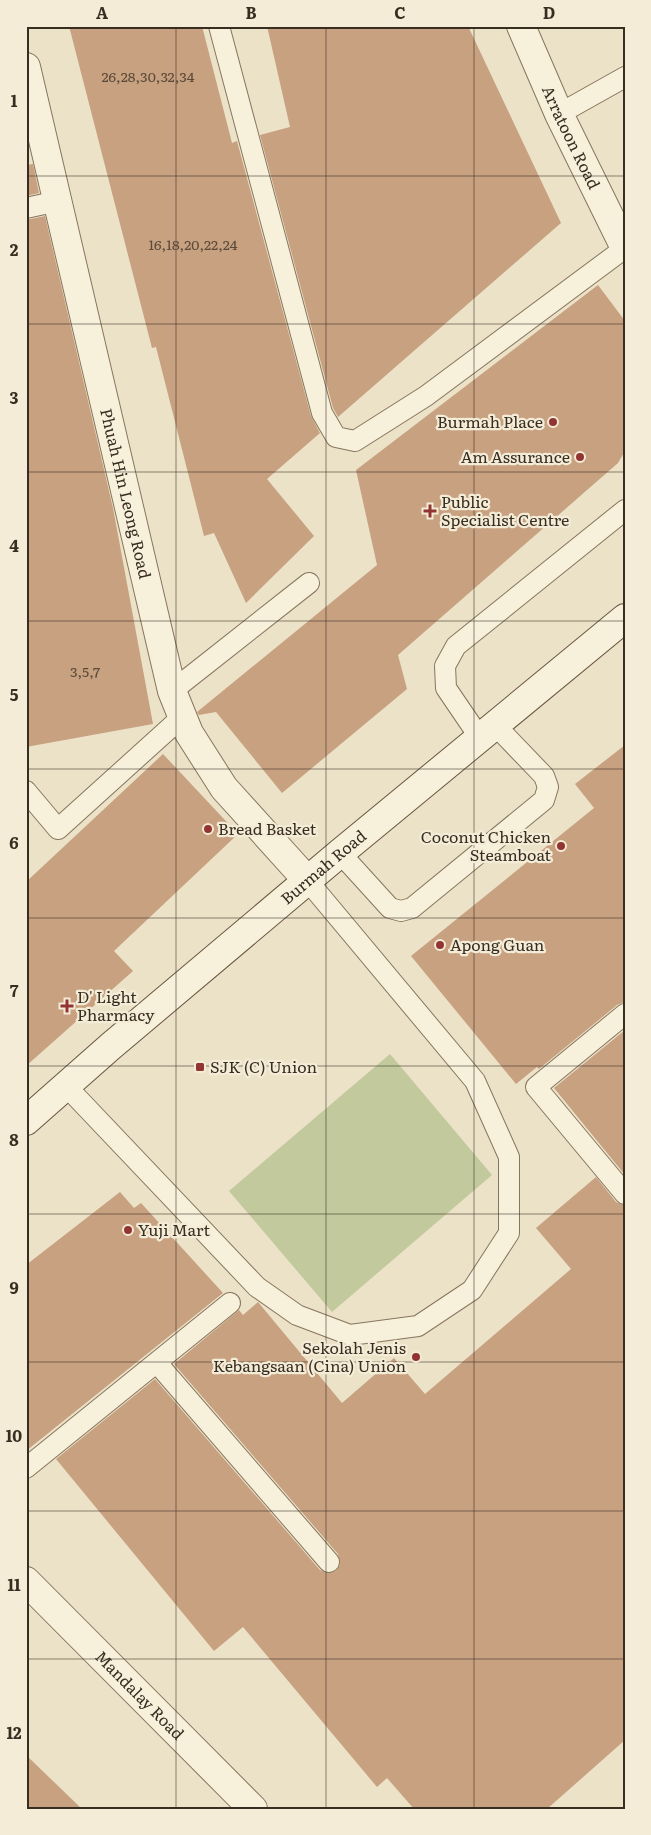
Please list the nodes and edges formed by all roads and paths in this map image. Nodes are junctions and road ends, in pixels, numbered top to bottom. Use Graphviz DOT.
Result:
graph roads {
  1 [pos="219,26"];
  2 [pos="521,26"];
  3 [pos="26,67"];
  4 [pos="625,77"];
  5 [pos="558,114"];
  6 [pos="58,201"];
  7 [pos="26,208"];
  8 [pos="625,248"];
  9 [pos="625,510"];
  10 [pos="309,583"];
  11 [pos="625,618"];
  12 [pos="172,691"];
  13 [pos="182,718"];
  14 [pos="488,731"];
  15 [pos="26,791"];
  16 [pos="340,853"];
  17 [pos="307,880"];
  18 [pos="625,1014"];
  19 [pos="67,1087"];
  20 [pos="26,1121"];
  21 [pos="625,1194"];
  22 [pos="230,1303"];
  23 [pos="157,1363"];
  24 [pos="26,1468"];
  25 [pos="329,1562"];
  26 [pos="26,1581"];
  27 [pos="253,1809"];
  1 -- 8 [label="lane"];
  2 -- 5 [label="street, Arratoon Road"];
  3 -- 6 [label="street, Phuah Hin Leong Road"];
  4 -- 5 [label="lane"];
  5 -- 8 [label="street, Arratoon Road"];
  6 -- 7 [label="lane"];
  6 -- 12 [label="street, Phuah Hin Leong Road"];
  9 -- 14 [label="lane"];
  10 -- 12 [label="lane"];
  11 -- 14 [label="street, Burmah Road"];
  12 -- 13 [label="street, Phuah Hin Leong Road"];
  13 -- 15 [label="lane"];
  13 -- 17 [label="street, Phuah Hin Leong Road"];
  14 -- 16 [label="street, Burmah Road"];
  14 -- 16 [label="lane"];
  16 -- 17 [label="street, Burmah Road"];
  17 -- 19 [label="street, Burmah Road"];
  17 -- 19 [label="lane"];
  18 -- 21 [label="lane"];
  19 -- 20 [label="street, Burmah Road"];
  22 -- 23 [label="lane"];
  23 -- 24 [label="lane"];
  23 -- 25 [label="lane"];
  26 -- 27 [label="street, Mandalay Road"];
}
